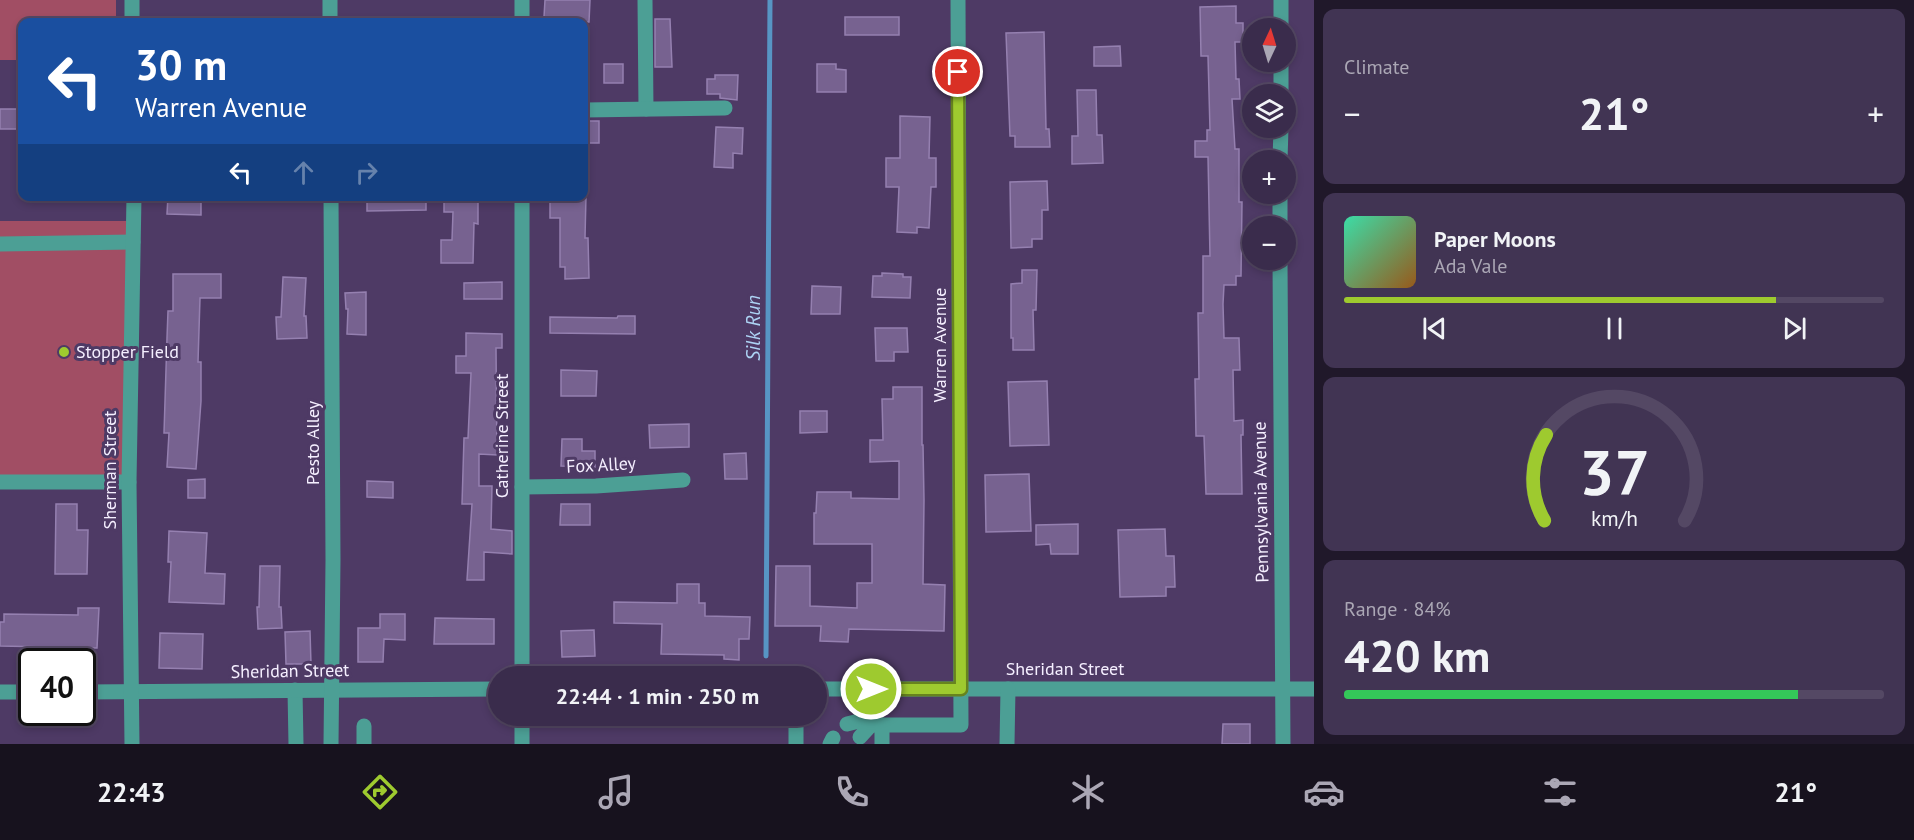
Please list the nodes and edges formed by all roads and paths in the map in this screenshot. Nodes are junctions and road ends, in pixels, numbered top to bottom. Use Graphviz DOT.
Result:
graph roads {
  1 [pos="132,0"];
  2 [pos="330,0"];
  3 [pos="522,0"];
  4 [pos="645,0"];
  5 [pos="958,0"];
  6 [pos="1281,0"];
  7 [pos="132,18"];
  8 [pos="330,18"];
  9 [pos="522,18"];
  10 [pos="1281,18"];
  11 [pos="724,108"];
  12 [pos="646,109"];
  13 [pos="588,110"];
  14 [pos="134,201"];
  15 [pos="331,201"];
  16 [pos="522,201"];
  17 [pos="133,242"];
  18 [pos="0,244"];
  19 [pos="1280,270"];
  20 [pos="682,480"];
  21 [pos="0,482"];
  22 [pos="129,482"];
  23 [pos="522,487"];
  24 [pos="522,666"];
  25 [pos="1283,688"];
  26 [pos="488,689"];
  27 [pos="827,689"];
  28 [pos="871,689"];
  29 [pos="961,689"];
  30 [pos="1008,689"];
  31 [pos="1314,689"];
  32 [pos="295,690"];
  33 [pos="332,690"];
  34 [pos="0,692"];
  35 [pos="18,692"];
  36 [pos="96,692"];
  37 [pos="131,692"];
  38 [pos="875,723"];
  39 [pos="847,724"];
  40 [pos="364,726"];
  41 [pos="522,726"];
  42 [pos="796,726"];
  43 [pos="860,737"];
  44 [pos="132,744"];
  45 [pos="296,744"];
  46 [pos="331,744"];
  47 [pos="364,744"];
  48 [pos="522,744"];
  49 [pos="796,744"];
  50 [pos="882,744"];
  51 [pos="1007,744"];
  52 [pos="1283,744"];
  1 -- 7 [label="street"];
  2 -- 8 [label="street"];
  3 -- 9 [label="street"];
  4 -- 12 [label="street"];
  5 -- 29 [label="street, Warren Avenue"];
  6 -- 10 [label="street"];
  11 -- 12 [label="street"];
  12 -- 13 [label="street"];
  14 -- 17 [label="street, Sherman Street"];
  15 -- 33 [label="street, Pesto Alley"];
  16 -- 23 [label="street, Catherine Street"];
  17 -- 18 [label="street"];
  17 -- 22 [label="street, Sherman Street"];
  19 -- 25 [label="street, Pennsylvania Avenue"];
  20 -- 23 [label="street, Fox Alley"];
  21 -- 22 [label="street"];
  22 -- 37 [label="street, Sherman Street"];
  23 -- 24 [label="street, Catherine Street"];
  25 -- 30 [label="street, Sheridan Street"];
  25 -- 31 [label="street, Sheridan Street"];
  25 -- 52 [label="street, Pennsylvania Avenue"];
  26 -- 33 [label="street, Sheridan Street"];
  27 -- 28 [label="street, Sheridan Street"];
  28 -- 29 [label="street, Sheridan Street"];
  28 -- 38 [label="street"];
  29 -- 30 [label="street, Sheridan Street"];
  29 -- 38 [label="street, Warren Avenue"];
  30 -- 51 [label="street"];
  32 -- 33 [label="street, Sheridan Street"];
  32 -- 37 [label="street, Sheridan Street"];
  32 -- 45 [label="street"];
  33 -- 46 [label="street, Pesto Alley"];
  34 -- 35 [label="street"];
  36 -- 37 [label="street, Sheridan Street"];
  37 -- 44 [label="street, Sherman Street"];
  38 -- 39 [label="street"];
  38 -- 43 [label="street"];
  38 -- 50 [label="street"];
  40 -- 47 [label="street"];
  41 -- 48 [label="street"];
  42 -- 49 [label="street"];
}
